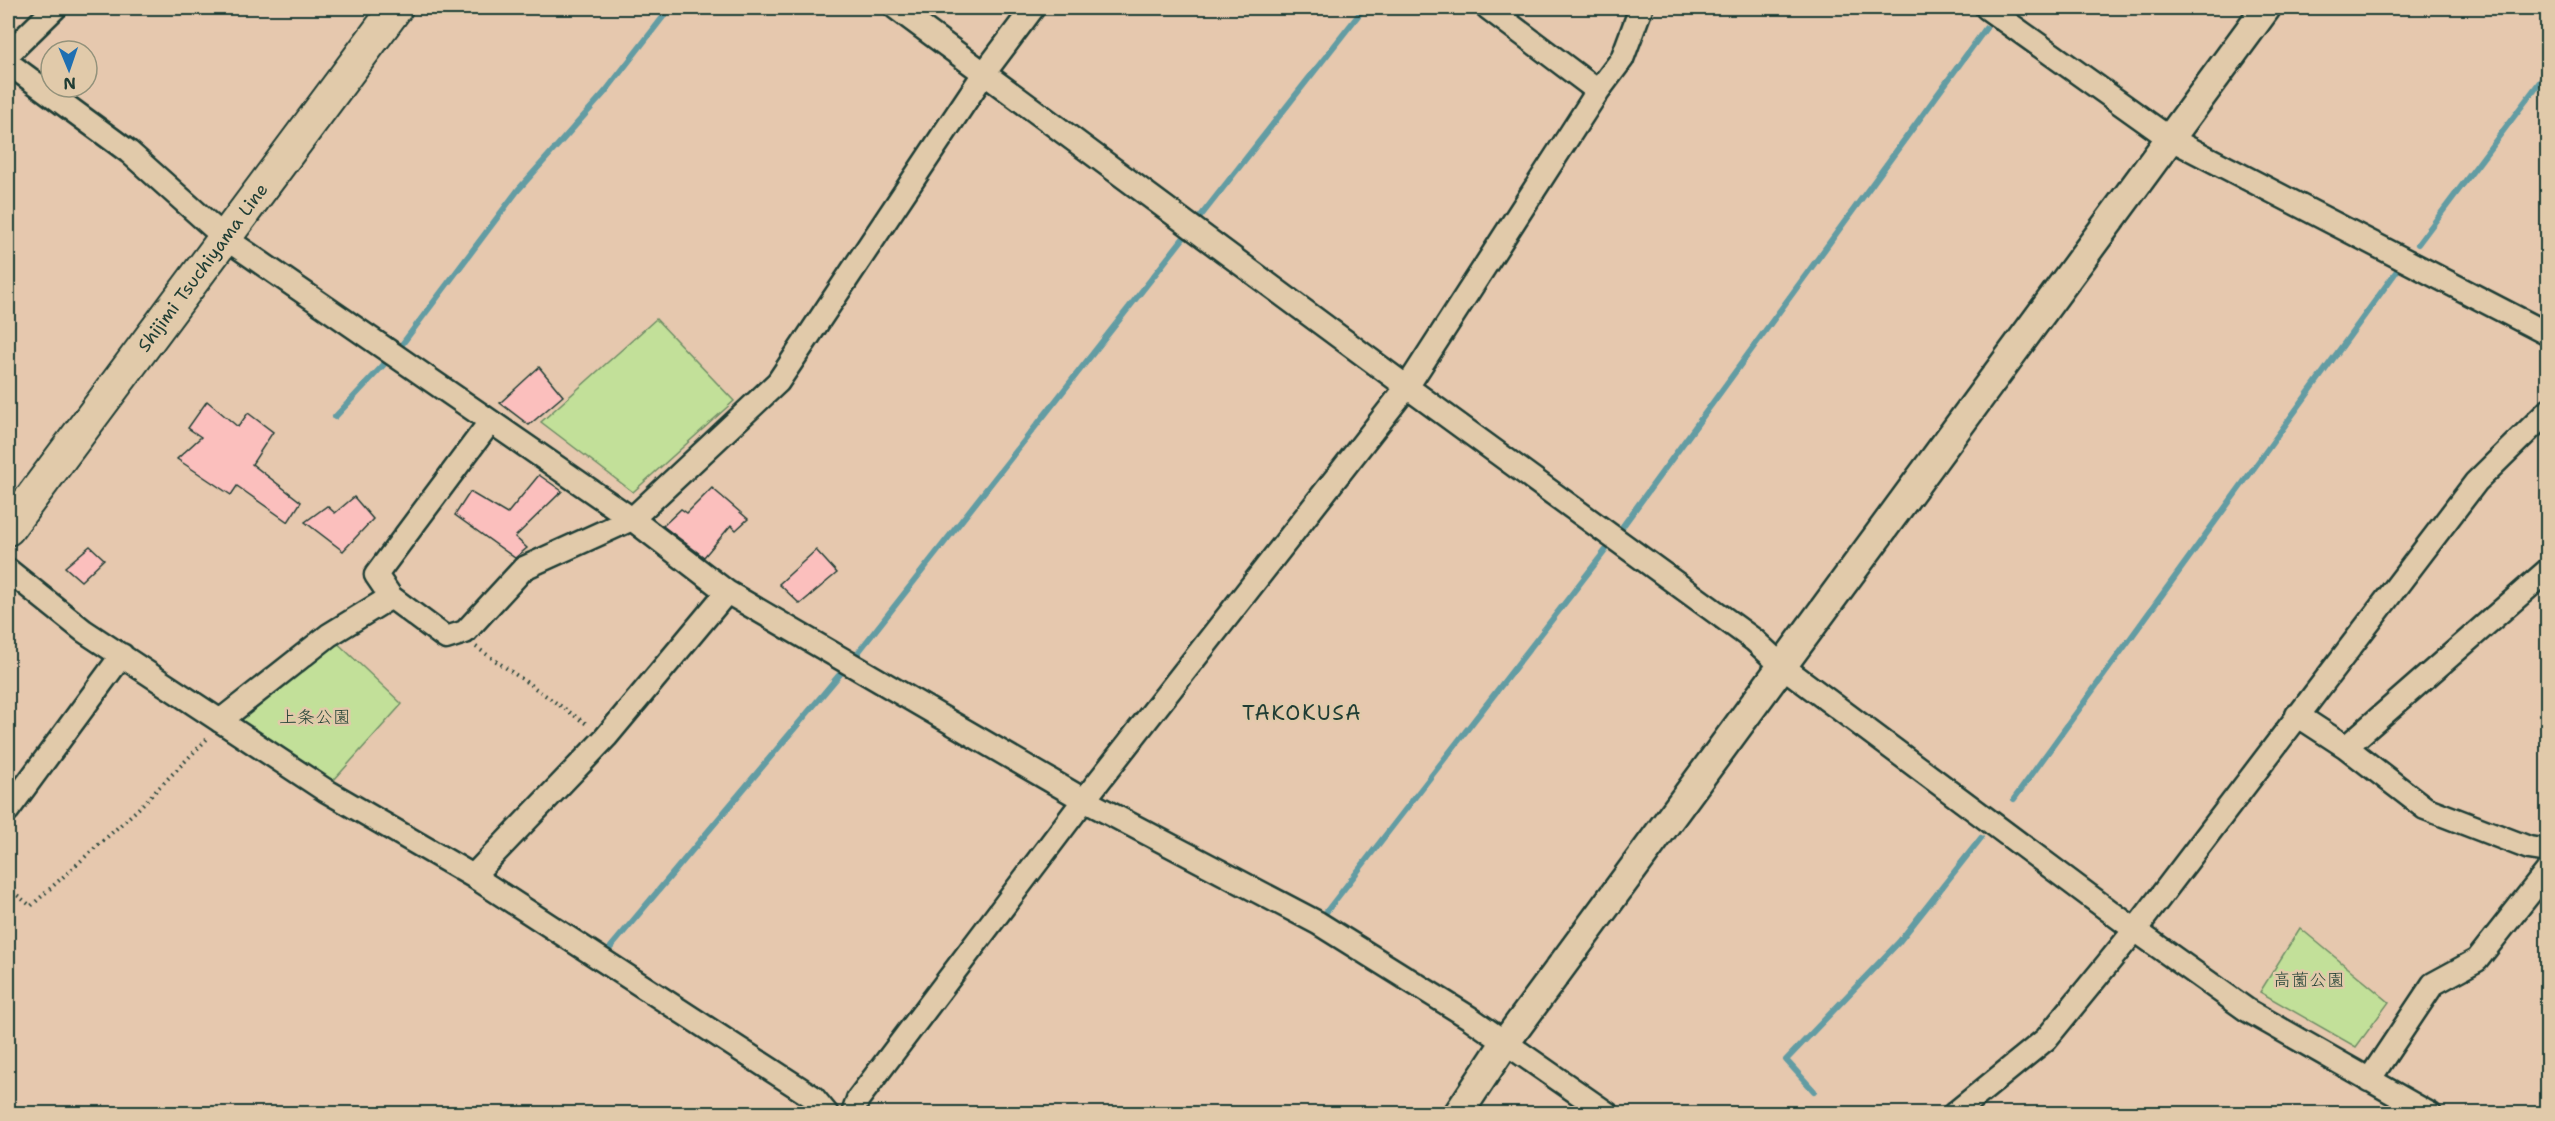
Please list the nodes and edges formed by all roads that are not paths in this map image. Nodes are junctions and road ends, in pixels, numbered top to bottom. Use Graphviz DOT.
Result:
graph roads {
  1 [pos="55,8"];
  2 [pos="396,8"];
  3 [pos="896,8"];
  4 [pos="1033,8"];
  5 [pos="1488,8"];
  6 [pos="1641,8"];
  7 [pos="1987,8"];
  8 [pos="2266,8"];
  9 [pos="8,54"];
  10 [pos="8,63"];
  11 [pos="985,72"];
  12 [pos="1598,91"];
  13 [pos="2169,138"];
  14 [pos="225,238"];
  15 [pos="2547,334"];
  16 [pos="1407,387"];
  17 [pos="2547,411"];
  18 [pos="490,422"];
  19 [pos="632,519"];
  20 [pos="8,529"];
  21 [pos="8,570"];
  22 [pos="2547,570"];
  23 [pos="727,592"];
  24 [pos="391,597"];
  25 [pos="122,655"];
  26 [pos="1782,666"];
  27 [pos="2297,715"];
  28 [pos="220,721"];
  29 [pos="2346,747"];
  30 [pos="1084,800"];
  31 [pos="8,810"];
  32 [pos="2547,851"];
  33 [pos="2547,870"];
  34 [pos="472,876"];
  35 [pos="2135,930"];
  36 [pos="1504,1043"];
  37 [pos="2369,1080"];
  38 [pos="827,1113"];
  39 [pos="853,1113"];
  40 [pos="1458,1113"];
  41 [pos="1608,1113"];
  42 [pos="1954,1113"];
  43 [pos="2430,1113"];
  1 -- 9 [label="street"];
  2 -- 14 [label="main road, Shijimi Tsuchiyama Line"];
  3 -- 11 [label="street"];
  4 -- 11 [label="street"];
  5 -- 12 [label="street"];
  6 -- 12 [label="street"];
  7 -- 13 [label="street"];
  8 -- 13 [label="street"];
  10 -- 14 [label="street"];
  11 -- 16 [label="street"];
  11 -- 19 [label="street"];
  12 -- 16 [label="street"];
  13 -- 15 [label="street"];
  13 -- 26 [label="street"];
  14 -- 18 [label="street"];
  14 -- 20 [label="main road, Shijimi Tsuchiyama Line"];
  16 -- 26 [label="street"];
  16 -- 30 [label="street"];
  17 -- 27 [label="street"];
  18 -- 19 [label="street"];
  18 -- 24 [label="street"];
  19 -- 23 [label="street"];
  19 -- 24 [label="street"];
  21 -- 25 [label="street"];
  22 -- 29 [label="street"];
  23 -- 30 [label="street"];
  23 -- 34 [label="street"];
  24 -- 28 [label="street"];
  25 -- 28 [label="street"];
  25 -- 31 [label="street"];
  26 -- 35 [label="street"];
  26 -- 36 [label="street"];
  27 -- 29 [label="street"];
  27 -- 35 [label="street"];
  28 -- 34 [label="street"];
  29 -- 32 [label="street"];
  30 -- 36 [label="street"];
  30 -- 39 [label="street"];
  33 -- 37 [label="street"];
  34 -- 38 [label="street"];
  35 -- 37 [label="street"];
  35 -- 42 [label="street"];
  36 -- 40 [label="street"];
  36 -- 41 [label="street"];
  37 -- 43 [label="street"];
}
